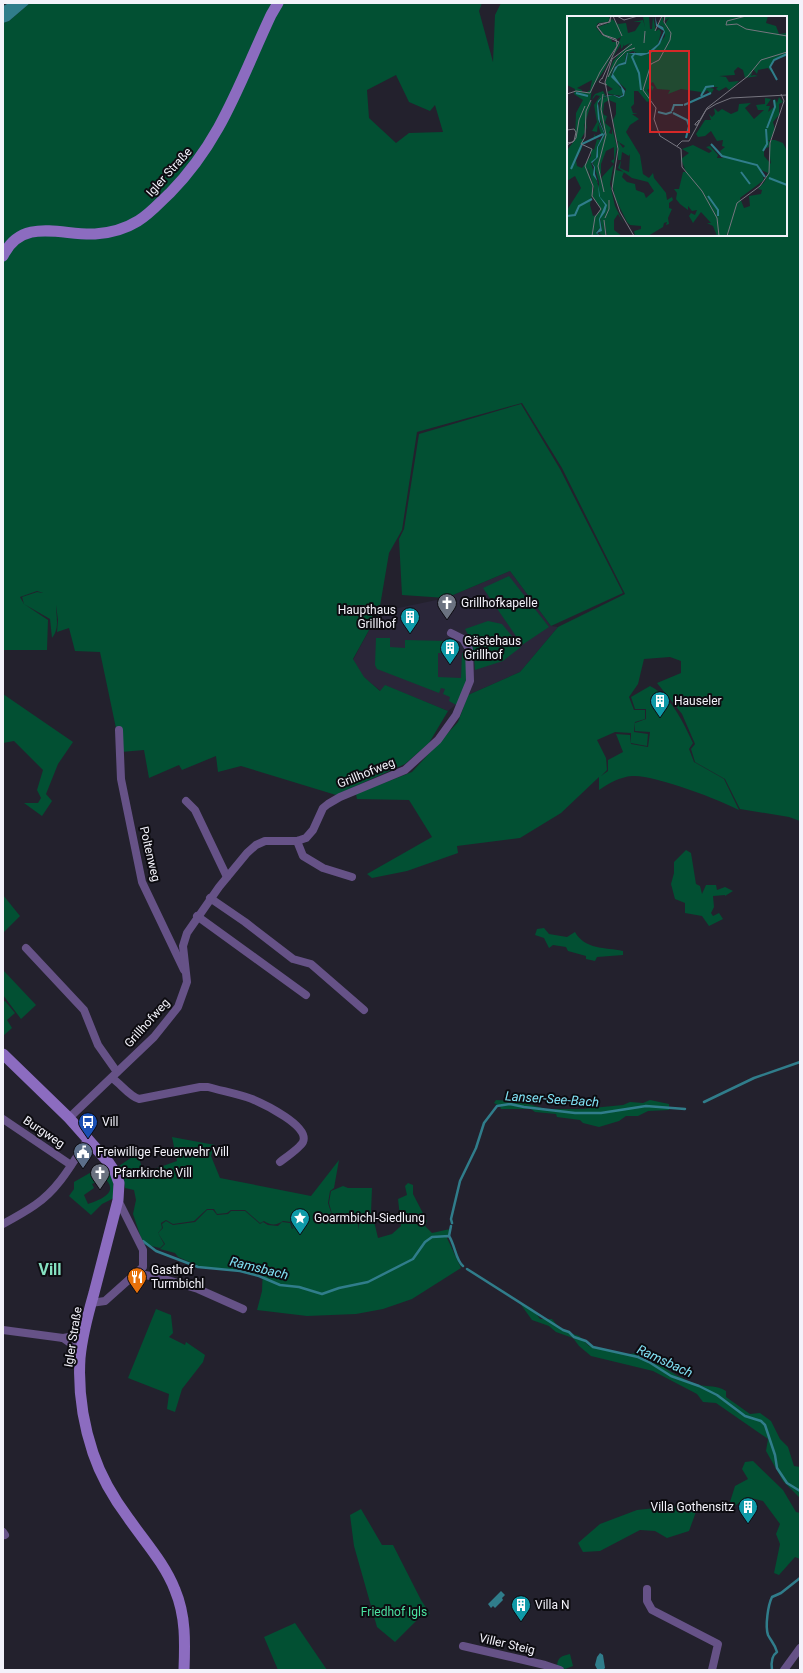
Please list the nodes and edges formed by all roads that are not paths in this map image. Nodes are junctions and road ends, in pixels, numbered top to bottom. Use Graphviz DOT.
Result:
graph roads {
  1 [pos="278,3"];
  2 [pos="3,256"];
  3 [pos="451,633"];
  4 [pos="119,730"];
  5 [pos="186,801"];
  6 [pos="297,841"];
  7 [pos="227,877"];
  8 [pos="352,877"];
  9 [pos="210,898"];
  10 [pos="197,916"];
  11 [pos="26,948"];
  12 [pos="187,976"];
  13 [pos="306,996"];
  14 [pos="364,1010"];
  15 [pos="3,1054"];
  16 [pos="114,1075"];
  17 [pos="69,1118"];
  18 [pos="3,1119"];
  19 [pos="88,1138"];
  20 [pos="280,1162"];
  21 [pos="71,1165"];
  22 [pos="118,1200"];
  23 [pos="3,1224"];
  24 [pos="130,1278"];
  25 [pos="91,1303"];
  26 [pos="243,1309"];
  27 [pos="3,1330"];
  28 [pos="85,1330"];
  29 [pos="63,1338"];
  30 [pos="80,1357"];
  31 [pos="647,1589"];
  32 [pos="464,1646"];
  33 [pos="800,1648"];
  34 [pos="544,1667"];
  35 [pos="184,1670"];
  36 [pos="560,1670"];
  37 [pos="712,1670"];
  38 [pos="784,1670"];
  1 -- 2 [label="main road, Igler Straße"];
  3 -- 6 [label="street, Grillhofweg"];
  4 -- 12 [label="street, Poltenweg"];
  5 -- 7 [label="street"];
  6 -- 7 [label="street, Grillhofweg"];
  6 -- 8 [label="street"];
  7 -- 9 [label="street, Grillhofweg"];
  9 -- 10 [label="street, Grillhofweg"];
  9 -- 14 [label="street"];
  10 -- 12 [label="street, Grillhofweg"];
  10 -- 13 [label="street"];
  11 -- 16 [label="street"];
  12 -- 16 [label="street, Grillhofweg"];
  15 -- 17 [label="main road, Igler Straße"];
  16 -- 17 [label="street, Grillhofweg"];
  16 -- 20 [label="street"];
  17 -- 19 [label="main road, Igler Straße"];
  18 -- 21 [label="street, Burgweg"];
  19 -- 21 [label="street"];
  19 -- 22 [label="main road, Igler Straße"];
  21 -- 23 [label="street"];
  22 -- 24 [label="street"];
  22 -- 25 [label="main road, Igler Straße"];
  24 -- 25 [label="street"];
  24 -- 26 [label="street"];
  25 -- 28 [label="main road, Igler Straße"];
  27 -- 29 [label="street"];
  28 -- 29 [label="street"];
  28 -- 30 [label="main road, Igler Straße"];
  29 -- 30 [label="street"];
  30 -- 35 [label="main road, Igler Straße"];
  31 -- 37 [label="street"];
  32 -- 34 [label="street, Viller Steig"];
  33 -- 38 [label="street"];
  34 -- 36 [label="street, Viller Steig"];
}
